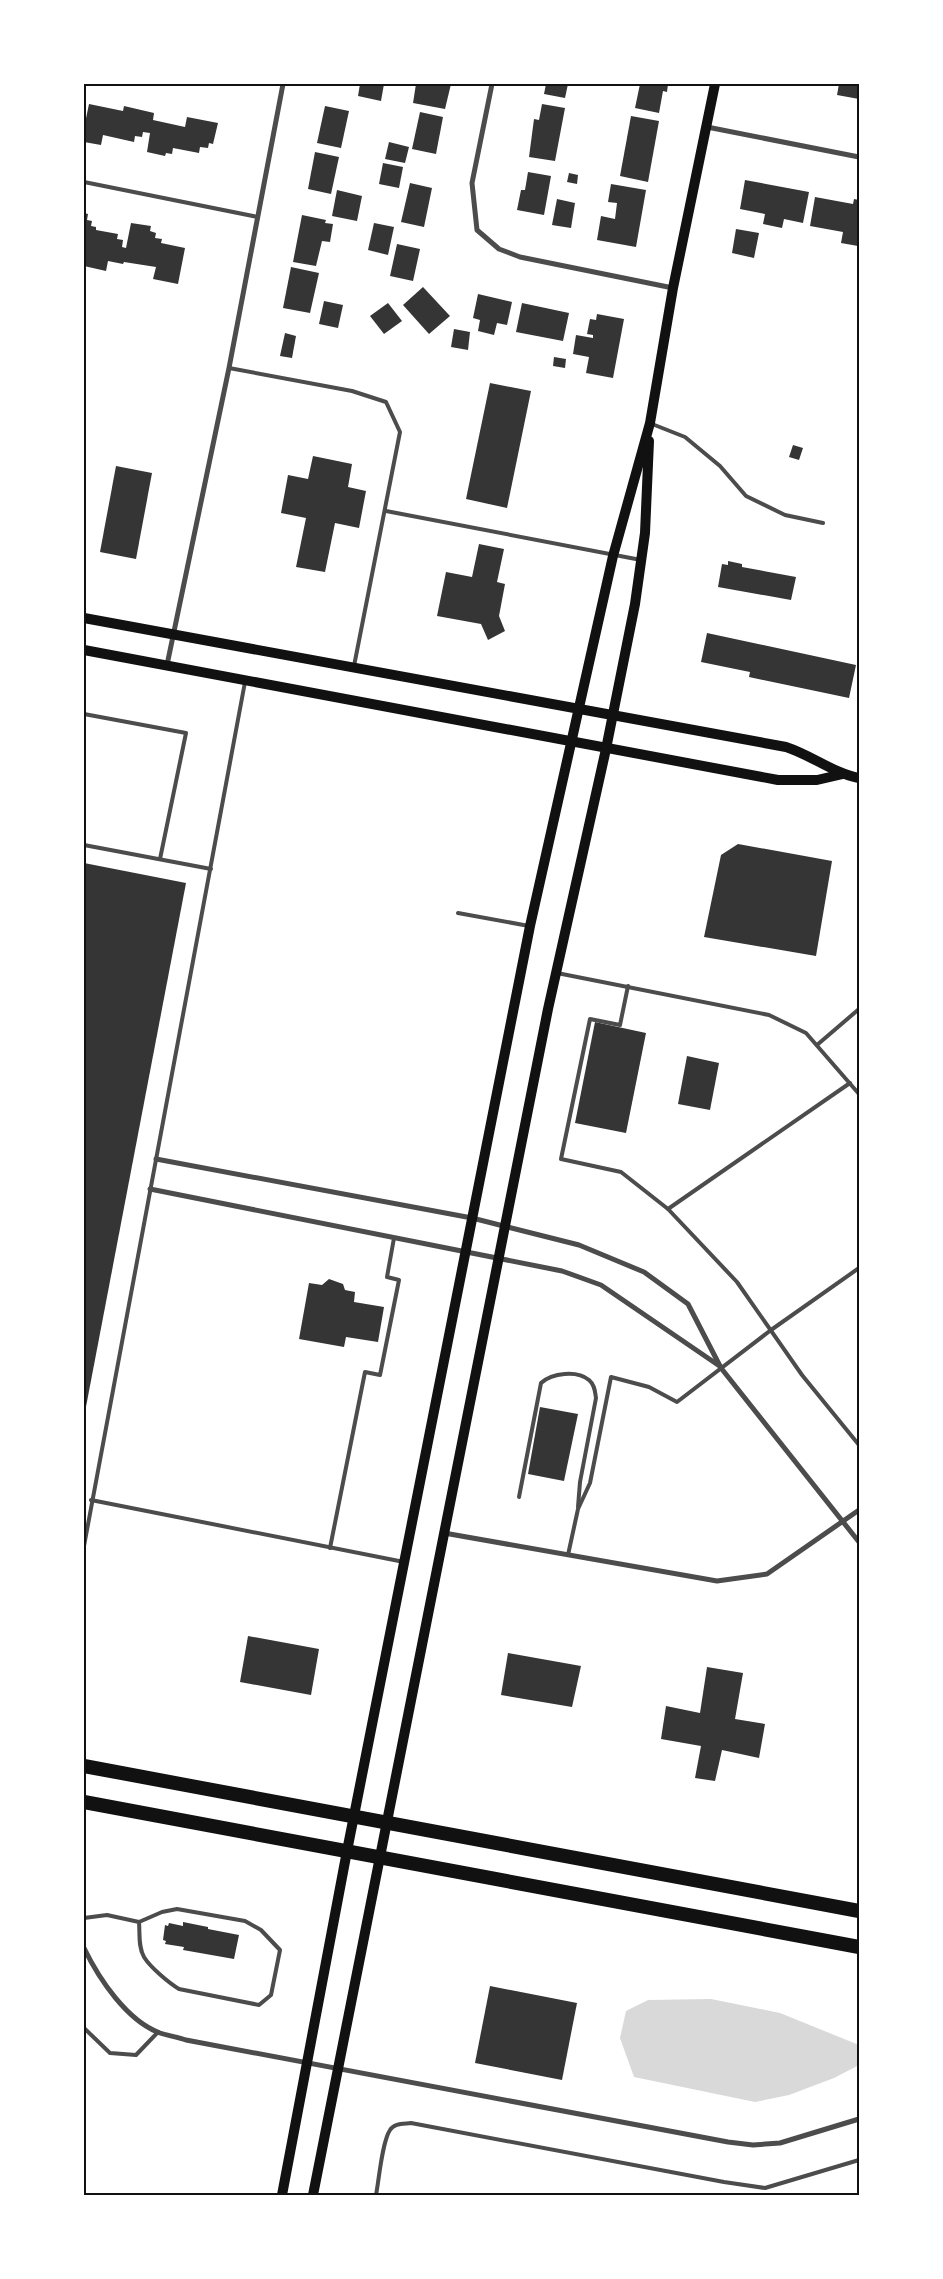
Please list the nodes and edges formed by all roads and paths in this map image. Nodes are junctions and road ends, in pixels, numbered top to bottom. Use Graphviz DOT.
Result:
graph roads {
  1 [pos="283,84"];
  2 [pos="492,84"];
  3 [pos="715,84"];
  4 [pos="706,127"];
  5 [pos="859,157"];
  6 [pos="84,182"];
  7 [pos="258,217"];
  8 [pos="673,288"];
  9 [pos="229,368"];
  10 [pos="650,423"];
  11 [pos="386,511"];
  12 [pos="823,523"];
  13 [pos="614,556"];
  14 [pos="641,560"];
  15 [pos="84,618"];
  16 [pos="174,635"];
  17 [pos="84,650"];
  18 [pos="167,665"];
  19 [pos="354,667"];
  20 [pos="246,680"];
  21 [pos="580,707"];
  22 [pos="84,714"];
  23 [pos="613,714"];
  24 [pos="572,742"];
  25 [pos="606,749"];
  26 [pos="842,774"];
  27 [pos="859,778"];
  28 [pos="84,845"];
  29 [pos="160,859"];
  30 [pos="211,869"];
  31 [pos="458,913"];
  32 [pos="530,926"];
  33 [pos="556,972"];
  34 [pos="628,986"];
  35 [pos="859,1009"];
  36 [pos="817,1045"];
  37 [pos="850,1083"];
  38 [pos="859,1094"];
  39 [pos="156,1159"];
  40 [pos="150,1189"];
  41 [pos="668,1209"];
  42 [pos="472,1218"];
  43 [pos="505,1227"];
  44 [pos="394,1238"];
  45 [pos="465,1252"];
  46 [pos="498,1258"];
  47 [pos="859,1268"];
  48 [pos="771,1330"];
  49 [pos="721,1368"];
  50 [pos="859,1445"];
  51 [pos="519,1498"];
  52 [pos="92,1500"];
  53 [pos="84,1506"];
  54 [pos="90,1507"];
  55 [pos="578,1509"];
  56 [pos="859,1510"];
  57 [pos="844,1521"];
  58 [pos="444,1533"];
  59 [pos="859,1542"];
  60 [pos="84,1546"];
  61 [pos="330,1548"];
  62 [pos="568,1555"];
  63 [pos="404,1562"];
  64 [pos="84,1766"];
  65 [pos="84,1802"];
  66 [pos="354,1816"];
  67 [pos="387,1822"];
  68 [pos="347,1851"];
  69 [pos="380,1857"];
  70 [pos="859,1910"];
  71 [pos="84,1918"];
  72 [pos="139,1922"];
  73 [pos="859,1947"];
  74 [pos="84,1948"];
  75 [pos="84,2028"];
  76 [pos="158,2032"];
  77 [pos="308,2063"];
  78 [pos="338,2069"];
  79 [pos="859,2119"];
  80 [pos="859,2160"];
  81 [pos="282,2195"];
  82 [pos="313,2195"];
  83 [pos="376,2195"];
  1 -- 7 [label="street"];
  2 -- 8 [label="street"];
  3 -- 4 [label="main road"];
  4 -- 5 [label="street"];
  4 -- 8 [label="main road"];
  6 -- 7 [label="lane"];
  7 -- 9 [label="street"];
  8 -- 10 [label="main road"];
  9 -- 11 [label="lane"];
  9 -- 16 [label="street"];
  10 -- 12 [label="lane"];
  10 -- 13 [label="main road"];
  10 -- 14 [label="main road"];
  11 -- 13 [label="lane"];
  11 -- 19 [label="lane"];
  13 -- 14 [label="lane"];
  13 -- 21 [label="main road"];
  14 -- 23 [label="main road"];
  15 -- 16 [label="main road"];
  16 -- 18 [label="street"];
  16 -- 19 [label="main road"];
  17 -- 18 [label="main road"];
  18 -- 20 [label="main road"];
  19 -- 21 [label="main road"];
  20 -- 24 [label="main road"];
  20 -- 30 [label="lane"];
  21 -- 23 [label="main road"];
  21 -- 24 [label="main road"];
  22 -- 29 [label="lane"];
  23 -- 25 [label="main road"];
  23 -- 26 [label="main road"];
  24 -- 25 [label="main road"];
  24 -- 32 [label="main road"];
  25 -- 26 [label="main road"];
  25 -- 33 [label="main road"];
  26 -- 27 [label="main road"];
  28 -- 29 [label="lane"];
  29 -- 30 [label="lane"];
  30 -- 39 [label="lane"];
  31 -- 32 [label="lane"];
  32 -- 42 [label="main road"];
  33 -- 34 [label="lane"];
  33 -- 43 [label="main road"];
  34 -- 36 [label="lane"];
  34 -- 41 [label="lane"];
  35 -- 36 [label="lane"];
  36 -- 37 [label="lane"];
  37 -- 38 [label="lane"];
  37 -- 41 [label="lane"];
  39 -- 40 [label="lane"];
  39 -- 42 [label="street"];
  40 -- 44 [label="street"];
  40 -- 52 [label="lane"];
  41 -- 48 [label="lane"];
  42 -- 43 [label="street"];
  42 -- 45 [label="main road"];
  43 -- 46 [label="main road"];
  43 -- 49 [label="street"];
  44 -- 45 [label="street"];
  44 -- 61 [label="lane"];
  45 -- 46 [label="street"];
  45 -- 63 [label="main road"];
  46 -- 49 [label="street"];
  46 -- 58 [label="main road"];
  47 -- 48 [label="lane"];
  48 -- 49 [label="lane"];
  48 -- 50 [label="lane"];
  49 -- 55 [label="lane"];
  49 -- 57 [label="street"];
  51 -- 55 [label="lane"];
  52 -- 54 [label="lane"];
  52 -- 61 [label="lane"];
  53 -- 54 [label="lane"];
  54 -- 60 [label="lane"];
  55 -- 62 [label="lane"];
  56 -- 57 [label="street"];
  57 -- 59 [label="street"];
  57 -- 62 [label="street"];
  58 -- 62 [label="street"];
  58 -- 67 [label="main road"];
  61 -- 63 [label="lane"];
  63 -- 66 [label="main road"];
  64 -- 66 [label="highway"];
  65 -- 68 [label="highway"];
  66 -- 67 [label="highway"];
  66 -- 68 [label="main road"];
  67 -- 69 [label="main road"];
  67 -- 70 [label="highway"];
  68 -- 69 [label="highway"];
  68 -- 77 [label="main road"];
  69 -- 73 [label="highway"];
  69 -- 78 [label="main road"];
  71 -- 72 [label="lane"];
  72 -- 72 [label="lane"];
  74 -- 76 [label="street"];
  75 -- 76 [label="lane"];
  76 -- 77 [label="street"];
  77 -- 78 [label="street"];
  77 -- 81 [label="main road"];
  78 -- 79 [label="street"];
  78 -- 82 [label="main road"];
  80 -- 83 [label="lane"];
}
